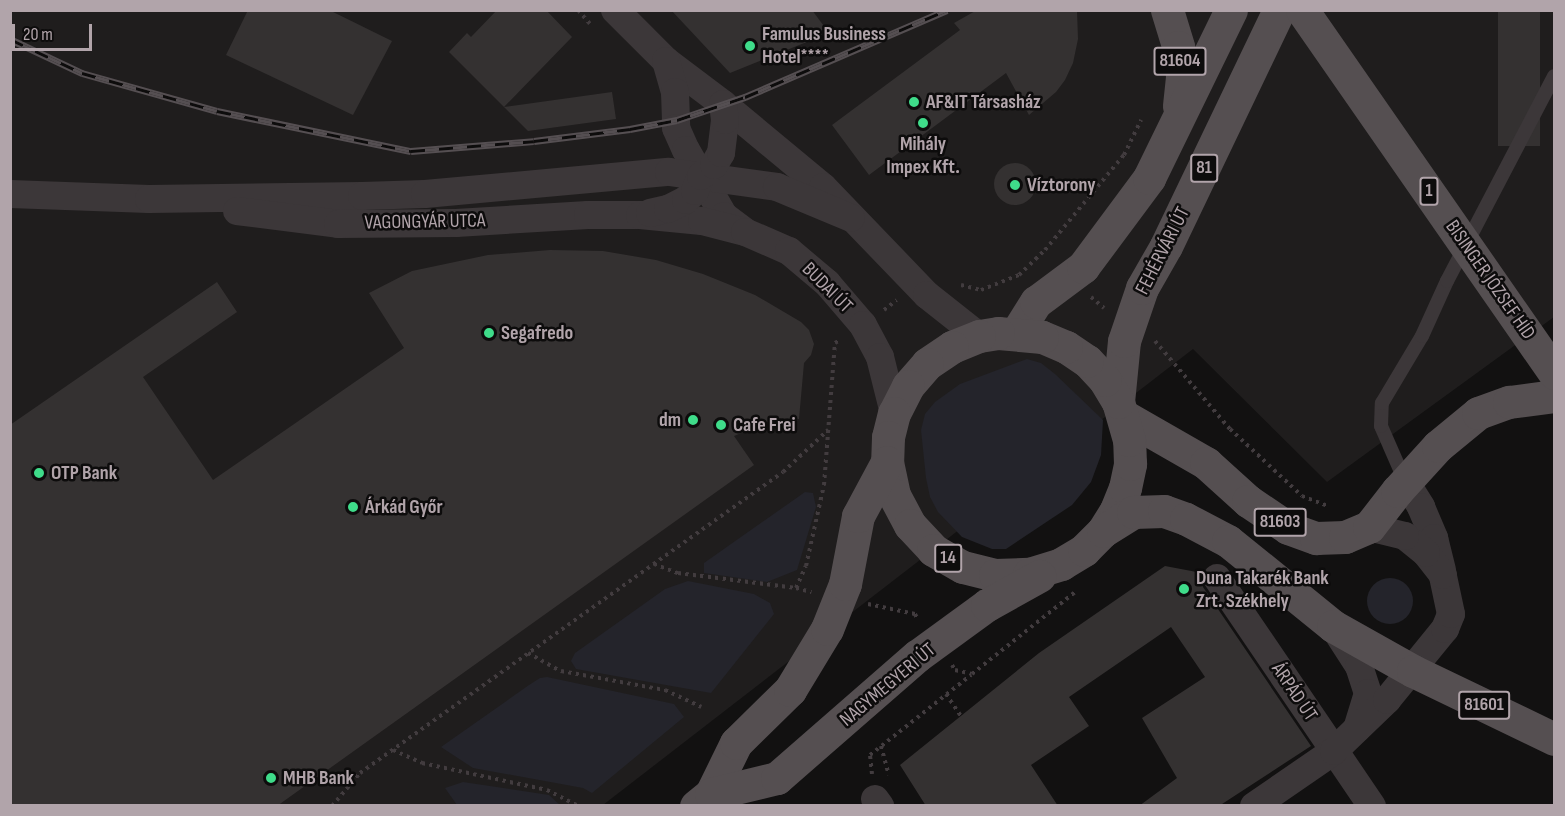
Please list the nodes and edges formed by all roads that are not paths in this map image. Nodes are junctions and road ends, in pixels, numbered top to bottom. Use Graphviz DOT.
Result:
graph roads {
  1 [pos="615,10"];
  2 [pos="1167,10"];
  3 [pos="1231,10"];
  4 [pos="1279,10"];
  5 [pos="1302,10"];
  6 [pos="666,61"];
  7 [pos="1554,76"];
  8 [pos="723,104"];
  9 [pos="1179,114"];
  10 [pos="676,128"];
  11 [pos="636,176"];
  12 [pos="701,176"];
  13 [pos="10,194"];
  14 [pos="149,199"];
  15 [pos="640,215"];
  16 [pos="851,218"];
  17 [pos="702,221"];
  18 [pos="745,232"];
  19 [pos="1017,332"];
  20 [pos="979,336"];
  21 [pos="1554,373"];
  22 [pos="1554,396"];
  23 [pos="1121,409"];
  24 [pos="894,412"];
  25 [pos="887,462"];
  26 [pos="1405,481"];
  27 [pos="1369,527"];
  28 [pos="1103,531"];
  29 [pos="1061,564"];
  30 [pos="1443,575"];
  31 [pos="1217,578"];
  32 [pos="1334,626"];
  33 [pos="1413,671"];
  34 [pos="1357,730"];
  35 [pos="1554,739"];
  36 [pos="1334,751"];
  37 [pos="704,800"];
  38 [pos="1254,806"];
  39 [pos="1372,806"];
  1 -- 6 [label="street"];
  2 -- 9 [label="main road, 81604"];
  3 -- 9 [label="main road, 81"];
  4 -- 23 [label="main road, FEHÉRVÁRI ÚT / 81"];
  5 -- 21 [label="main road, BISINGER JÓZSEF HÍD / 1, bridge"];
  6 -- 8 [label="street"];
  6 -- 10 [label="street"];
  7 -- 26 [label="lane"];
  8 -- 12 [label="street"];
  8 -- 16 [label="street"];
  9 -- 19 [label="main road, 81"];
  10 -- 11 [label="street"];
  10 -- 12 [label="street"];
  11 -- 12 [label="street, VAGONGYÁR UTCA"];
  11 -- 14 [label="street, VAGONGYÁR UTCA"];
  12 -- 15 [label="street"];
  12 -- 16 [label="street"];
  12 -- 18 [label="street"];
  13 -- 14 [label="street, VAGONGYÁR UTCA"];
  14 -- 15 [label="street, VAGONGYÁR UTCA"];
  15 -- 17 [label="street, VAGONGYÁR UTCA"];
  16 -- 20 [label="street"];
  17 -- 18 [label="street, BUDAI ÚT"];
  18 -- 24 [label="street, BUDAI ÚT"];
  19 -- 20 [label="main road, 14"];
  19 -- 23 [label="main road, 14"];
  20 -- 24 [label="main road, 14"];
  22 -- 26 [label="main road"];
  23 -- 27 [label="main road, 81603"];
  23 -- 28 [label="main road, 14"];
  24 -- 25 [label="main road, 14"];
  25 -- 29 [label="main road, 14"];
  25 -- 37 [label="main road, NAGYMEGYERI ÚT / 14"];
  26 -- 27 [label="main road"];
  26 -- 30 [label="street"];
  27 -- 30 [label="street"];
  28 -- 29 [label="main road, 14"];
  28 -- 32 [label="main road, 81601"];
  29 -- 37 [label="main road, NAGYMEGYERI ÚT / 14"];
  30 -- 33 [label="street"];
  31 -- 36 [label="street, ÁRPÁD ÚT"];
  32 -- 33 [label="main road, 81601"];
  32 -- 34 [label="street"];
  33 -- 34 [label="street"];
  33 -- 35 [label="main road, 81601"];
  34 -- 36 [label="street"];
  36 -- 38 [label="street"];
  36 -- 39 [label="street, ÁRPÁD ÚT"];
}
